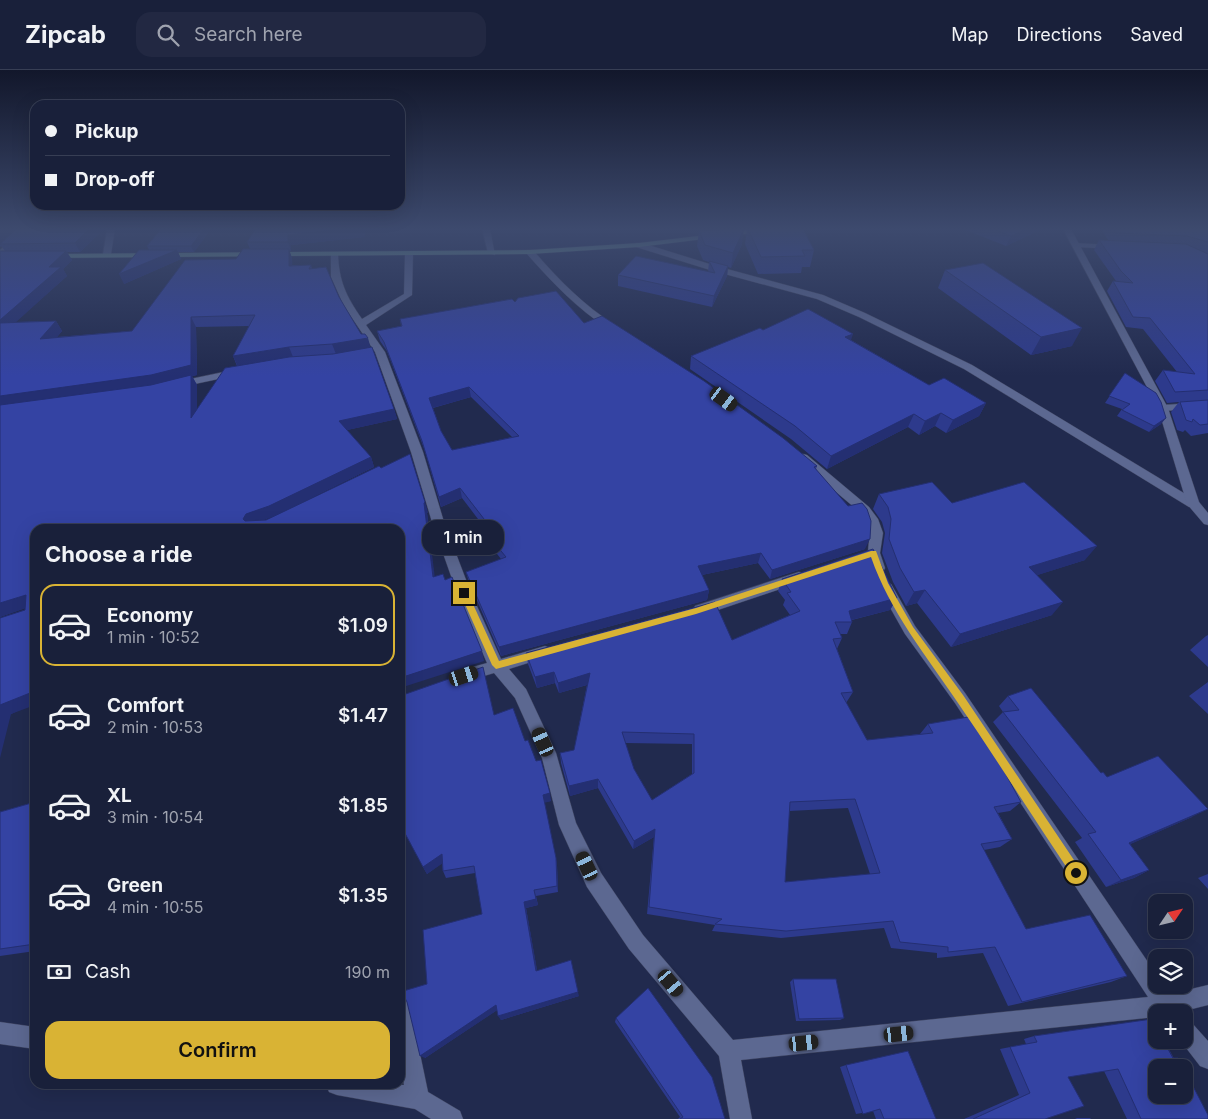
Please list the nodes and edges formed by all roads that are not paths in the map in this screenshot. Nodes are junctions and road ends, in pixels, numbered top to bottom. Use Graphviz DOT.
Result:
graph roads {
  1 [pos="335,278"];
  2 [pos="408,278"];
  3 [pos="555,278"];
  4 [pos="750,278"];
  5 [pos="1094,278"];
  6 [pos="360,324"];
  7 [pos="619,331"];
  8 [pos="248,370"];
  9 [pos="166,387"];
  10 [pos="1208,405"];
  11 [pos="1163,408"];
  12 [pos="793,450"];
  13 [pos="1193,504"];
  14 [pos="1208,521"];
  15 [pos="812,573"];
  16 [pos="686,614"];
  17 [pos="563,647"];
  18 [pos="496,665"];
  19 [pos="452,680"];
  20 [pos="1208,995"];
  21 [pos="1165,1004"];
  22 [pos="1182,1004"];
  23 [pos="1148,1011"];
  24 [pos="405,1032"];
  25 [pos="0,1033"];
  26 [pos="30,1037"];
  27 [pos="1193,1040"];
  28 [pos="729,1051"];
  29 [pos="1208,1058"];
  30 [pos="364,1089"];
  31 [pos="418,1099"];
  32 [pos="452,1119"];
  33 [pos="741,1119"];
  1 -- 6 [label="street"];
  2 -- 6 [label="street"];
  3 -- 7 [label="street"];
  4 -- 13 [label="street"];
  5 -- 11 [label="street"];
  6 -- 18 [label="street"];
  8 -- 9 [label="street"];
  10 -- 11 [label="street"];
  11 -- 13 [label="street"];
  12 -- 21 [label="street"];
  13 -- 14 [label="street"];
  15 -- 16 [label="street"];
  17 -- 18 [label="street"];
  18 -- 19 [label="street"];
  18 -- 28 [label="street"];
  20 -- 22 [label="street"];
  23 -- 28 [label="street"];
  24 -- 31 [label="street"];
  25 -- 26 [label="street"];
  27 -- 29 [label="street"];
  28 -- 33 [label="street"];
  30 -- 31 [label="street"];
  31 -- 32 [label="street"];
}
